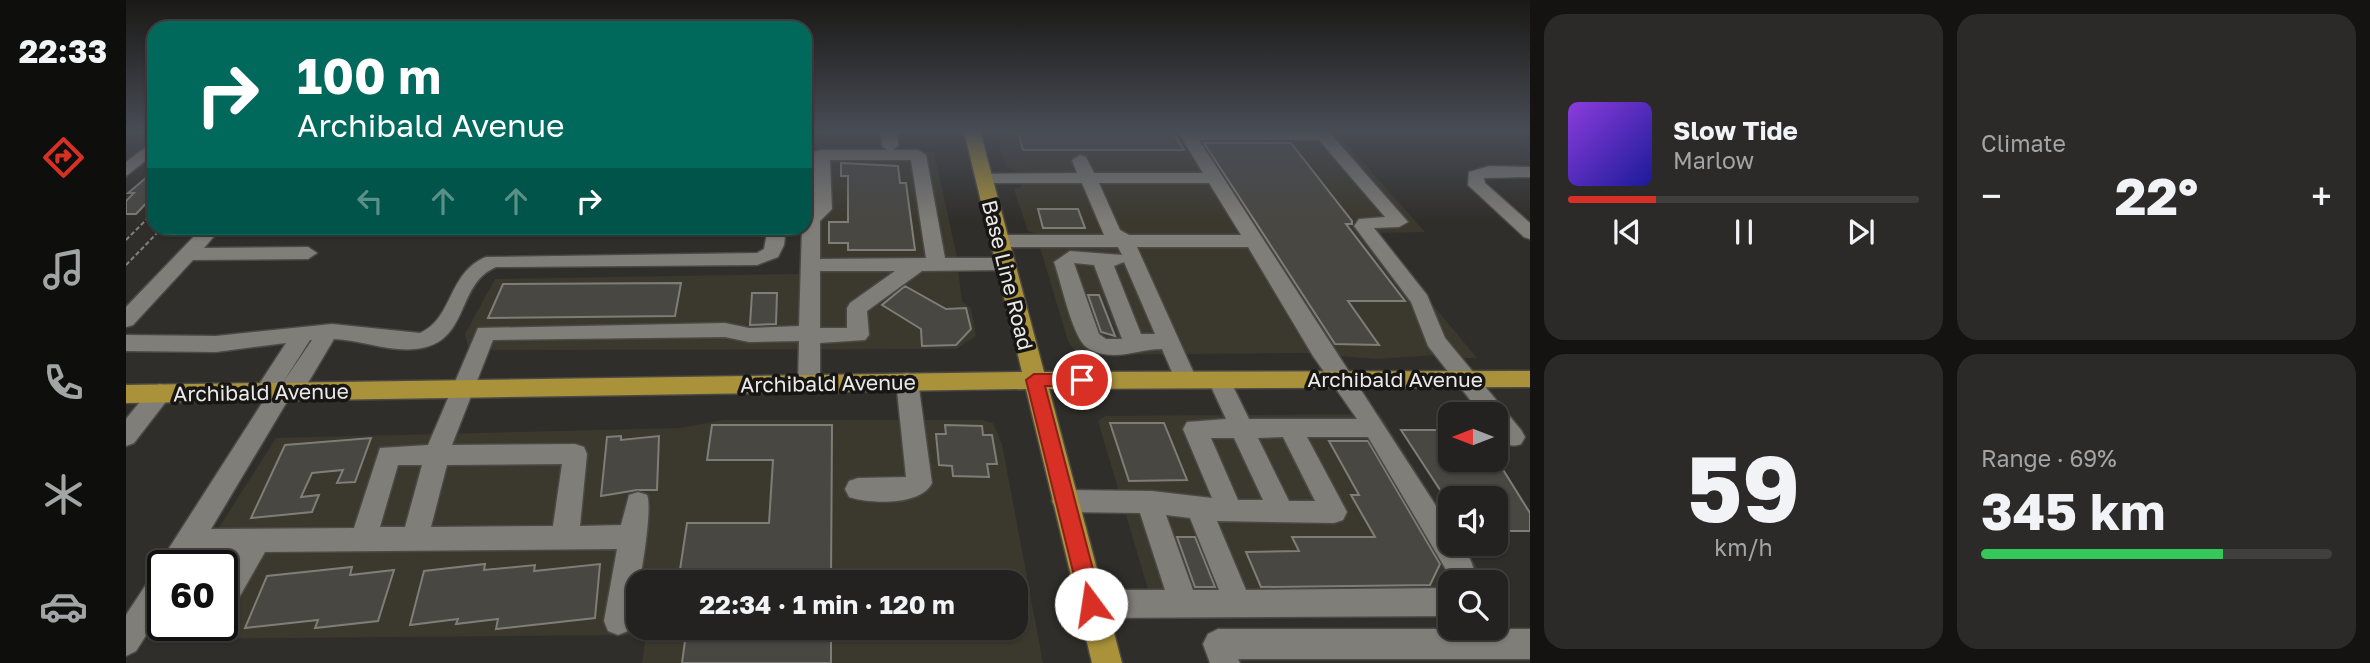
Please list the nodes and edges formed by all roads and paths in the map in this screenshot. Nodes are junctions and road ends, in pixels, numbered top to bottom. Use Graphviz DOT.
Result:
graph roads {
  1 [pos="815,162"];
  2 [pos="919,162"];
  3 [pos="980,162"];
  4 [pos="1081,162"];
  5 [pos="1204,162"];
  6 [pos="1347,162"];
  7 [pos="1530,172"];
  8 [pos="984,178"];
  9 [pos="1214,178"];
  10 [pos="1088,179"];
  11 [pos="812,218"];
  12 [pos="147,219"];
  13 [pos="1530,233"];
  14 [pos="155,235"];
  15 [pos="205,235"];
  16 [pos="776,235"];
  17 [pos="811,235"];
  18 [pos="126,240"];
  19 [pos="999,241"];
  20 [pos="1254,241"];
  21 [pos="1129,250"];
  22 [pos="308,253"];
  23 [pos="187,254"];
  24 [pos="1102,260"];
  25 [pos="927,264"];
  26 [pos="1005,264"];
  27 [pos="126,265"];
  28 [pos="810,265"];
  29 [pos="126,320"];
  30 [pos="328,332"];
  31 [pos="304,333"];
  32 [pos="810,334"];
  33 [pos="1133,341"];
  34 [pos="1170,342"];
  35 [pos="126,343"];
  36 [pos="1467,379"];
  37 [pos="1530,379"];
  38 [pos="1034,380"];
  39 [pos="1186,380"];
  40 [pos="1219,380"];
  41 [pos="1345,380"];
  42 [pos="907,381"];
  43 [pos="809,383"];
  44 [pos="461,388"];
  45 [pos="279,392"];
  46 [pos="160,393"];
  47 [pos="126,394"];
  48 [pos="1485,402"];
  49 [pos="1242,428"];
  50 [pos="1290,428"];
  51 [pos="1374,428"];
  52 [pos="1508,431"];
  53 [pos="126,436"];
  54 [pos="1513,437"];
  55 [pos="438,453"];
  56 [pos="858,489"];
  57 [pos="1065,501"];
  58 [pos="1149,502"];
  59 [pos="638,503"];
  60 [pos="1199,508"];
  61 [pos="1230,511"];
  62 [pos="1281,512"];
  63 [pos="633,537"];
  64 [pos="565,538"];
  65 [pos="415,539"];
  66 [pos="363,540"];
  67 [pos="189,541"];
  68 [pos="257,541"];
  69 [pos="183,550"];
  70 [pos="1461,570"];
  71 [pos="238,573"];
  72 [pos="1438,602"];
  73 [pos="1238,603"];
  74 [pos="1091,604"];
  75 [pos="1184,604"];
  76 [pos="147,608"];
  77 [pos="618,621"];
  78 [pos="126,641"];
  79 [pos="1530,644"];
  80 [pos="1107,663"];
  81 [pos="1225,663"];
  1 -- 11 [label="street"];
  2 -- 25 [label="street"];
  3 -- 8 [label="main road, Base Line Road"];
  4 -- 10 [label="street"];
  5 -- 9 [label="street"];
  6 -- 36 [label="street"];
  7 -- 13 [label="street"];
  8 -- 10 [label="street"];
  8 -- 19 [label="main road, Base Line Road"];
  9 -- 10 [label="street"];
  9 -- 20 [label="street"];
  10 -- 21 [label="street"];
  12 -- 18 [label="path"];
  14 -- 27 [label="path"];
  15 -- 23 [label="street"];
  16 -- 30 [label="street"];
  17 -- 28 [label="street"];
  19 -- 21 [label="street"];
  19 -- 26 [label="main road, Base Line Road"];
  20 -- 21 [label="street"];
  20 -- 41 [label="street"];
  21 -- 24 [label="street"];
  21 -- 34 [label="street"];
  22 -- 23 [label="street"];
  23 -- 29 [label="street"];
  24 -- 33 [label="street"];
  24 -- 33 [label="street"];
  25 -- 26 [label="street"];
  25 -- 28 [label="street"];
  25 -- 32 [label="street"];
  26 -- 38 [label="main road, Base Line Road"];
  28 -- 32 [label="street"];
  30 -- 31 [label="street"];
  30 -- 45 [label="street"];
  31 -- 35 [label="street"];
  31 -- 45 [label="street"];
  32 -- 43 [label="street"];
  32 -- 44 [label="street"];
  33 -- 34 [label="street"];
  34 -- 39 [label="street"];
  36 -- 37 [label="main road, Archibald Avenue"];
  36 -- 41 [label="main road, Archibald Avenue"];
  36 -- 48 [label="street"];
  38 -- 39 [label="main road, Archibald Avenue"];
  38 -- 42 [label="main road, Archibald Avenue"];
  38 -- 57 [label="main road, Base Line Road"];
  39 -- 40 [label="main road, Archibald Avenue"];
  40 -- 41 [label="main road, Archibald Avenue"];
  40 -- 49 [label="street"];
  41 -- 51 [label="street"];
  42 -- 43 [label="main road, Archibald Avenue"];
  42 -- 56 [label="street"];
  43 -- 44 [label="main road, Archibald Avenue"];
  44 -- 45 [label="main road, Archibald Avenue"];
  44 -- 55 [label="street"];
  45 -- 46 [label="main road, Archibald Avenue"];
  45 -- 67 [label="street"];
  46 -- 47 [label="main road, Archibald Avenue"];
  46 -- 53 [label="street"];
  49 -- 50 [label="street"];
  49 -- 61 [label="street"];
  49 -- 62 [label="street"];
  50 -- 51 [label="street"];
  50 -- 62 [label="street"];
  51 -- 70 [label="street"];
  52 -- 54 [label="street"];
  55 -- 64 [label="street"];
  55 -- 65 [label="street"];
  55 -- 66 [label="street"];
  57 -- 58 [label="street"];
  57 -- 74 [label="main road, Base Line Road"];
  58 -- 60 [label="street"];
  58 -- 75 [label="street"];
  59 -- 63 [label="street"];
  60 -- 61 [label="street"];
  60 -- 73 [label="street"];
  61 -- 62 [label="street"];
  63 -- 64 [label="street"];
  63 -- 77 [label="street"];
  64 -- 65 [label="street"];
  65 -- 66 [label="street"];
  66 -- 68 [label="street"];
  67 -- 68 [label="street"];
  67 -- 69 [label="street"];
  68 -- 71 [label="street"];
  72 -- 73 [label="street"];
  73 -- 75 [label="street"];
  74 -- 75 [label="street"];
  74 -- 80 [label="main road, Base Line Road"];
  76 -- 78 [label="street"];
  79 -- 81 [label="street"];
}
